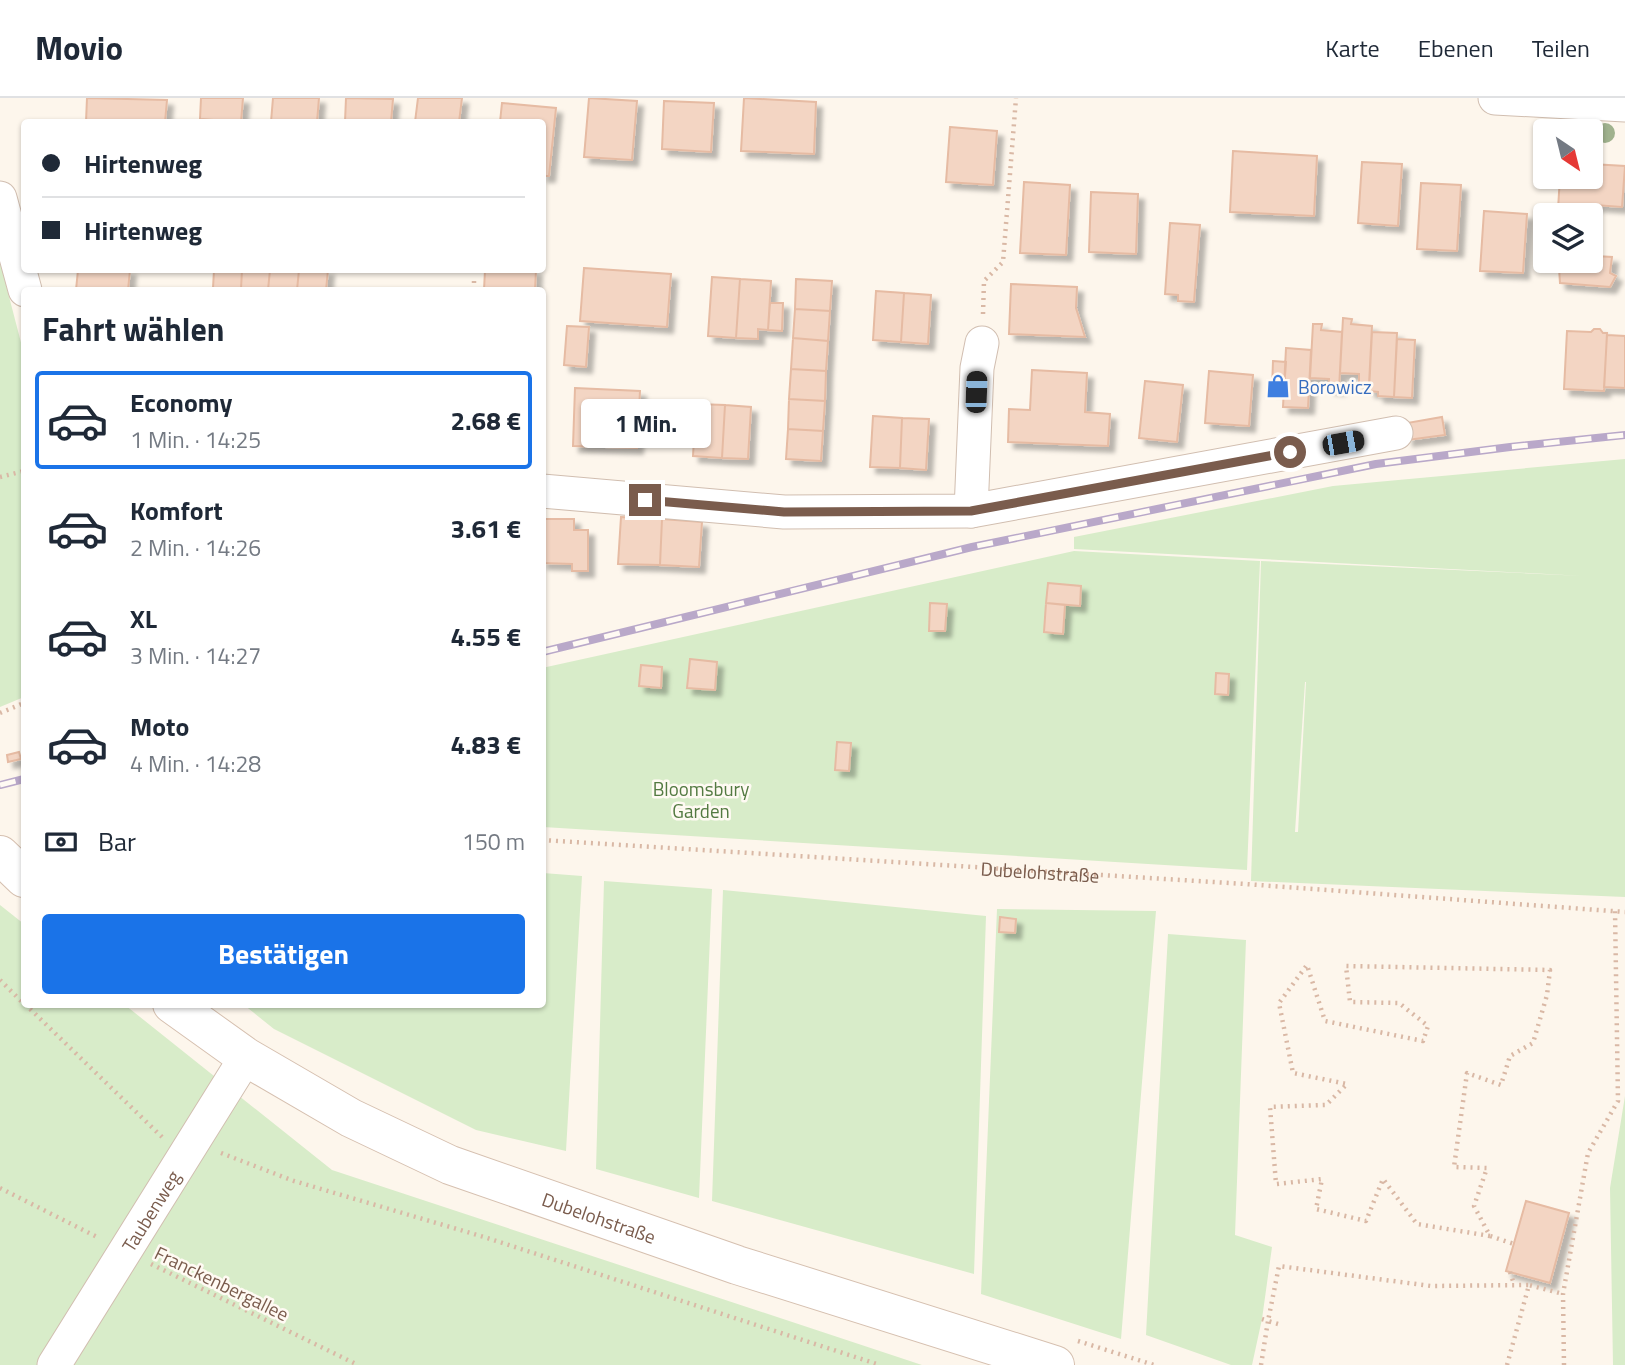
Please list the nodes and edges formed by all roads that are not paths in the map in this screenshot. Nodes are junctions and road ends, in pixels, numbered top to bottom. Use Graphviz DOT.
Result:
graph roads {
  1 [pos="1495,98"];
  2 [pos="1625,105"];
  3 [pos="0,198"];
  4 [pos="24,287"];
  5 [pos="982,343"];
  6 [pos="1396,433"];
  7 [pos="546,491"];
  8 [pos="971,511"];
  9 [pos="0,855"];
  10 [pos="21,875"];
  11 [pos="178,1008"];
  12 [pos="246,1057"];
  13 [pos="1046,1356"];
  14 [pos="54,1365"];
  1 -- 2 [label="street"];
  3 -- 4 [label="street"];
  5 -- 8 [label="street"];
  6 -- 8 [label="street"];
  7 -- 8 [label="street"];
  9 -- 10 [label="main road"];
  11 -- 12 [label="main road, Dubelohstraße"];
  12 -- 13 [label="main road, Dubelohstraße"];
  12 -- 14 [label="street, Taubenweg"];
}
